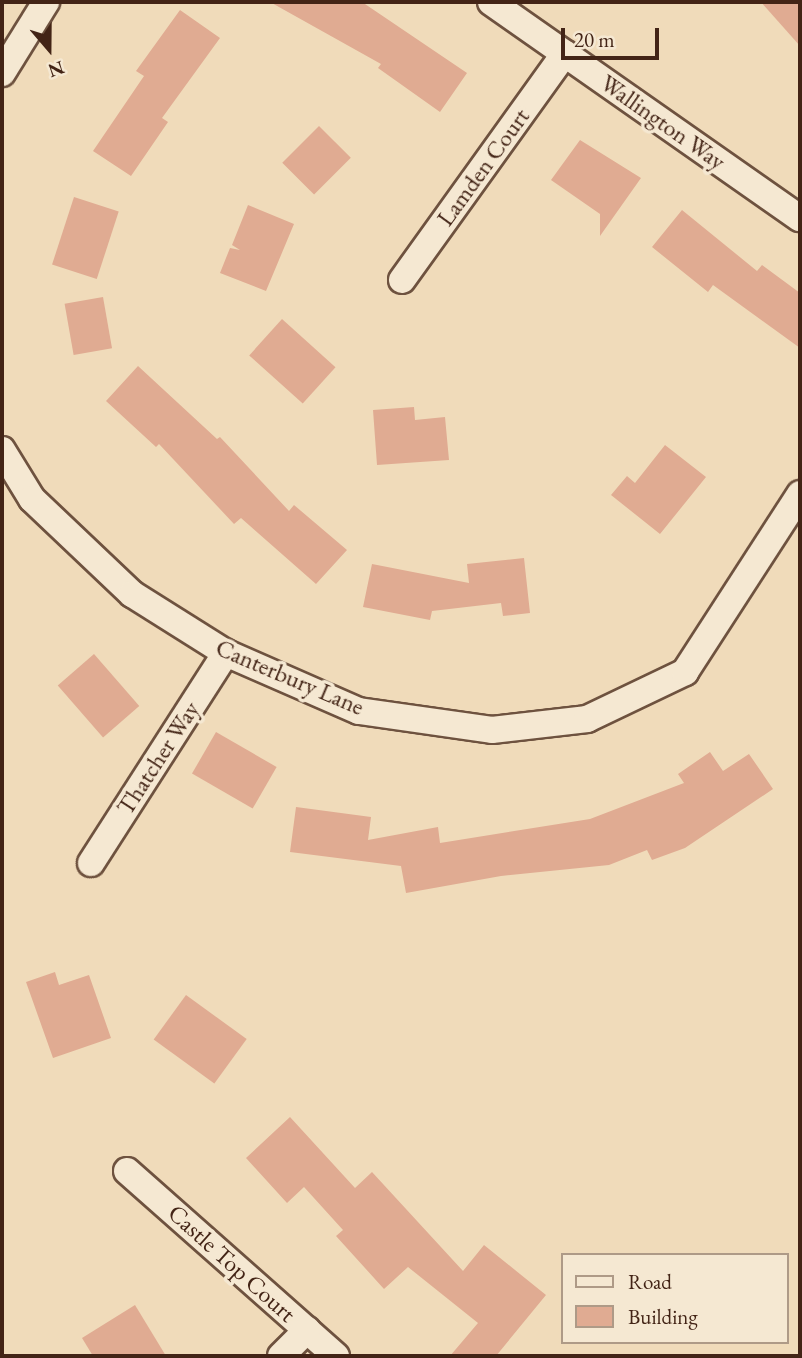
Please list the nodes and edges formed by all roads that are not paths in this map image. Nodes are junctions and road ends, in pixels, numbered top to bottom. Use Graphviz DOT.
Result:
graph roads {
  1 [pos="46,2"];
  2 [pos="491,2"];
  3 [pos="565,53"];
  4 [pos="2,73"];
  5 [pos="800,218"];
  6 [pos="402,280"];
  7 [pos="2,450"];
  8 [pos="800,494"];
  9 [pos="226,653"];
  10 [pos="91,863"];
  11 [pos="127,1171"];
  12 [pos="307,1330"];
  13 [pos="281,1356"];
  14 [pos="336,1356"];
  1 -- 4 [label="street"];
  2 -- 3 [label="street, Wallington Way"];
  3 -- 5 [label="street, Wallington Way"];
  3 -- 6 [label="street, Lamden Court"];
  7 -- 9 [label="street, Canterbury Lane"];
  8 -- 9 [label="street, Canterbury Lane"];
  9 -- 10 [label="street, Thatcher Way"];
  11 -- 12 [label="street, Castle Top Court"];
  12 -- 13 [label="street"];
  12 -- 14 [label="street, Castle Top Court"];
}
